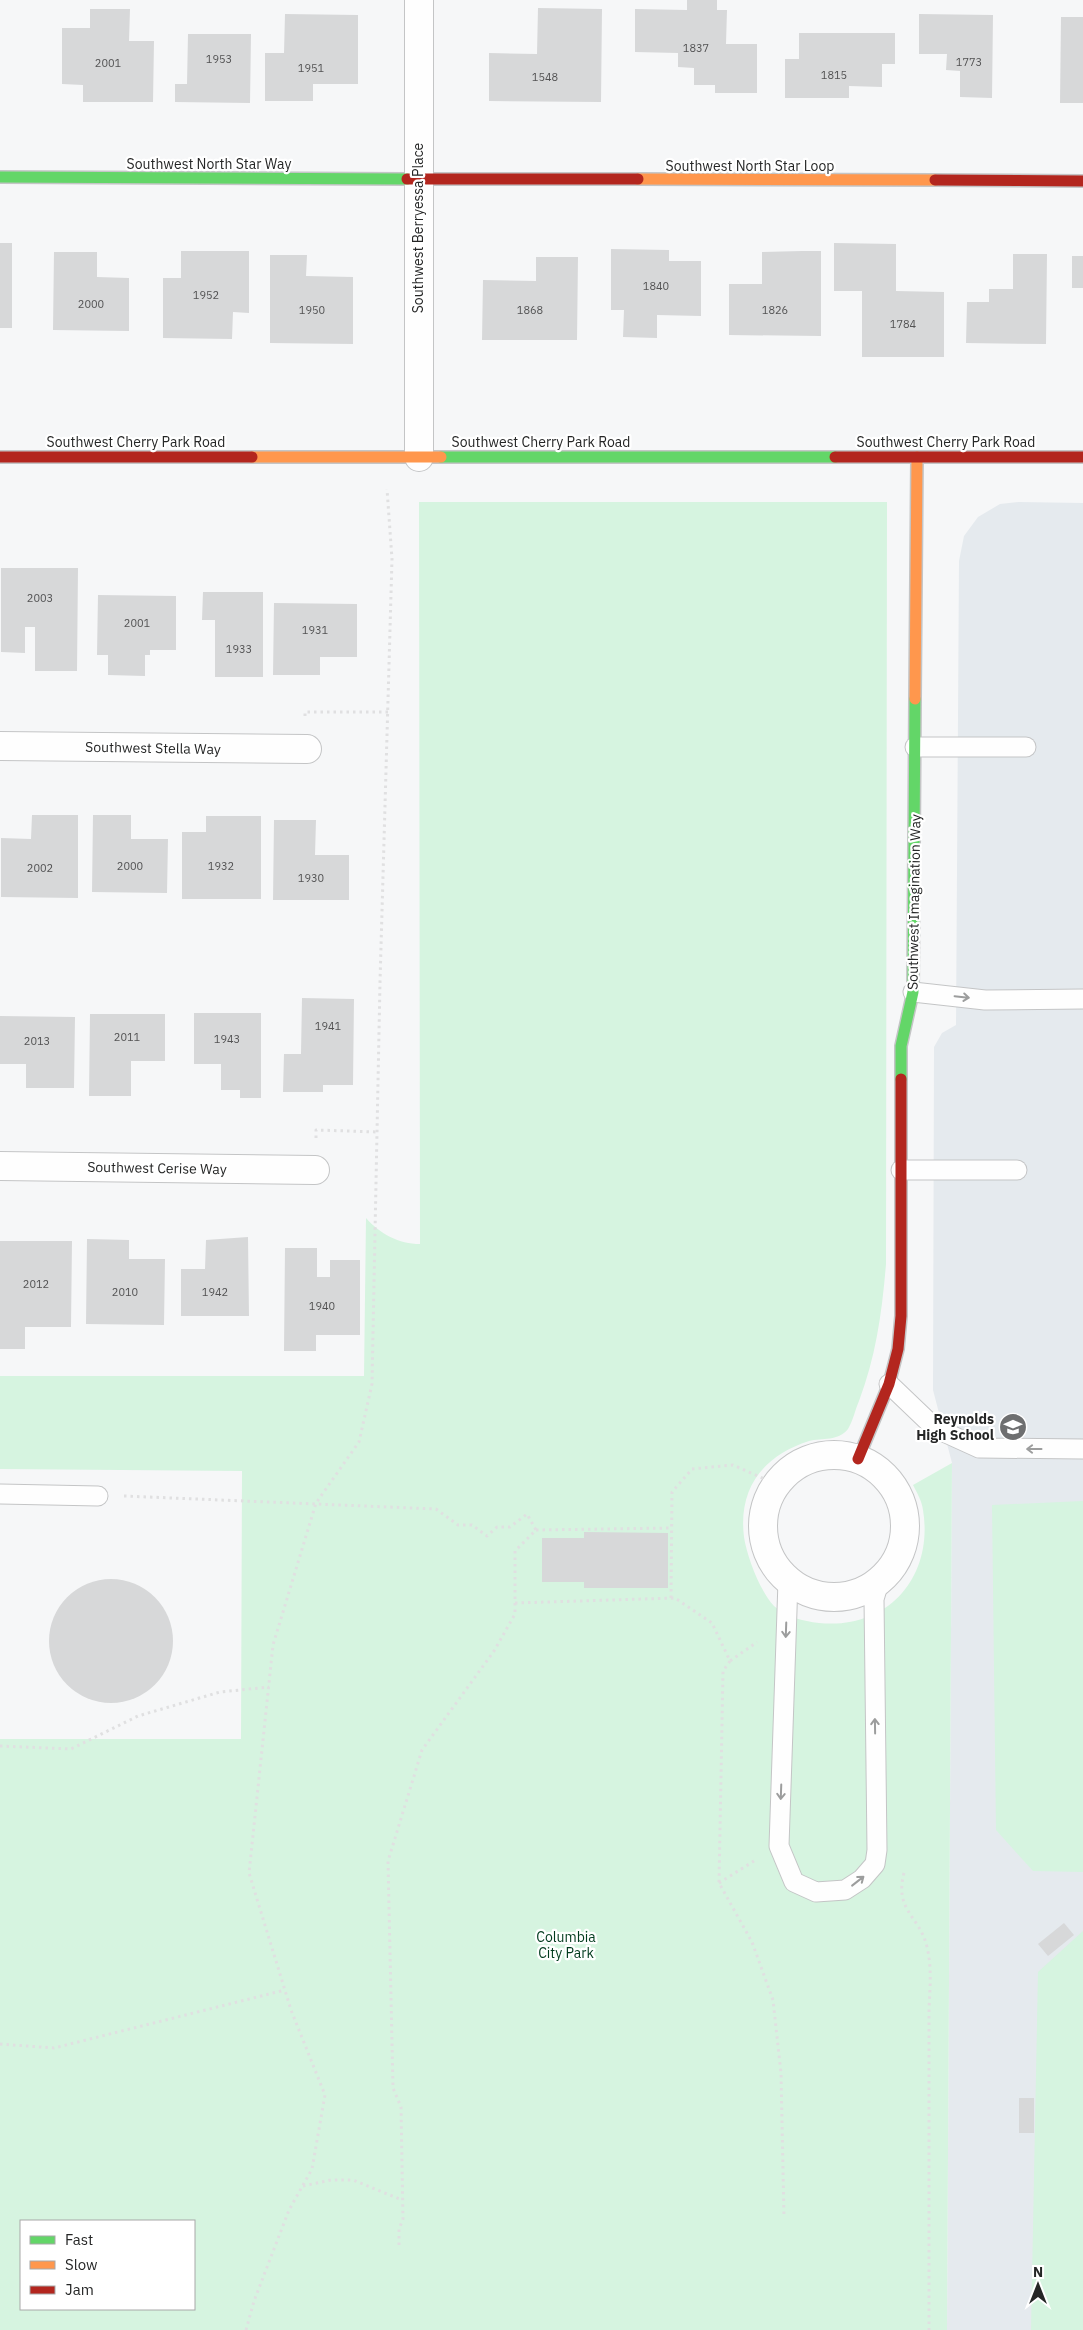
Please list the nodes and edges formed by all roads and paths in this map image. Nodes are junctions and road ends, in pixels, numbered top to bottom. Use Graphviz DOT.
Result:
graph roads {
  1 [pos="418,0"];
  2 [pos="0,177"];
  3 [pos="418,180"];
  4 [pos="1083,181"];
  5 [pos="387,456"];
  6 [pos="419,456"];
  7 [pos="917,456"];
  8 [pos="1083,456"];
  9 [pos="0,457"];
  10 [pos="388,712"];
  11 [pos="0,746"];
  12 [pos="915,747"];
  13 [pos="1026,747"];
  14 [pos="307,750"];
  15 [pos="914,992"];
  16 [pos="1083,999"];
  17 [pos="378,1132"];
  18 [pos="0,1166"];
  19 [pos="315,1170"];
  20 [pos="901,1170"];
  21 [pos="1018,1170"];
  22 [pos="888,1384"];
  23 [pos="1083,1449"];
  24 [pos="858,1459"];
  25 [pos="776,1484"];
  26 [pos="0,1494"];
  27 [pos="98,1496"];
  28 [pos="316,1503"];
  29 [pos="672,1528"];
  30 [pos="536,1530"];
  31 [pos="788,1581"];
  32 [pos="879,1582"];
  33 [pos="671,1598"];
  34 [pos="515,1603"];
  35 [pos="760,1640"];
  36 [pos="730,1661"];
  37 [pos="269,1687"];
  38 [pos="0,1746"];
  39 [pos="779,1846"];
  40 [pos="877,1850"];
  41 [pos="719,1883"];
  42 [pos="285,1990"];
  43 [pos="0,2044"];
  44 [pos="302,2186"];
  45 [pos="402,2200"];
  46 [pos="784,2217"];
  47 [pos="398,2244"];
  48 [pos="246,2330"];
  49 [pos="929,2330"];
  1 -- 3 [label="street, Southwest Berryessa Place"];
  2 -- 3 [label="street, Southwest North Star Way"];
  3 -- 4 [label="street, Southwest North Star Loop"];
  3 -- 6 [label="street, Southwest Berryessa Place"];
  5 -- 6 [label="street, Southwest Cherry Park Road"];
  5 -- 9 [label="street, Southwest Cherry Park Road"];
  5 -- 10 [label="path"];
  6 -- 7 [label="street, Southwest Cherry Park Road"];
  7 -- 8 [label="street, Southwest Cherry Park Road"];
  7 -- 12 [label="street, Southwest Imagination Way"];
  10 -- 14 [label="path"];
  10 -- 17 [label="path"];
  11 -- 14 [label="street, Southwest Stella Way"];
  12 -- 13 [label="lane"];
  12 -- 15 [label="street, Southwest Imagination Way"];
  15 -- 16 [label="lane, one-way"];
  15 -- 20 [label="street, Southwest Imagination Way"];
  17 -- 19 [label="path"];
  17 -- 28 [label="path"];
  18 -- 19 [label="street, Southwest Cerise Way"];
  20 -- 21 [label="lane"];
  20 -- 22 [label="street, Southwest Imagination Way"];
  23 -- 22 [label="lane, one-way"];
  22 -- 24 [label="street, Southwest Imagination Way"];
  24 -- 25 [label="street"];
  24 -- 32 [label="street"];
  25 -- 29 [label="path"];
  25 -- 31 [label="street"];
  26 -- 27 [label="lane"];
  27 -- 28 [label="path"];
  28 -- 30 [label="path"];
  28 -- 37 [label="path"];
  29 -- 30 [label="path"];
  29 -- 33 [label="path"];
  30 -- 34 [label="path"];
  31 -- 32 [label="street"];
  31 -- 39 [label="lane, one-way"];
  40 -- 32 [label="lane, one-way"];
  33 -- 34 [label="path"];
  33 -- 36 [label="path"];
  34 -- 45 [label="path"];
  35 -- 36 [label="path"];
  36 -- 41 [label="path"];
  37 -- 38 [label="path"];
  37 -- 42 [label="path"];
  39 -- 40 [label="lane, one-way"];
  39 -- 41 [label="path"];
  40 -- 49 [label="path"];
  41 -- 46 [label="path"];
  42 -- 43 [label="path"];
  42 -- 44 [label="path"];
  44 -- 45 [label="path"];
  44 -- 48 [label="path"];
  45 -- 47 [label="path"];
}
